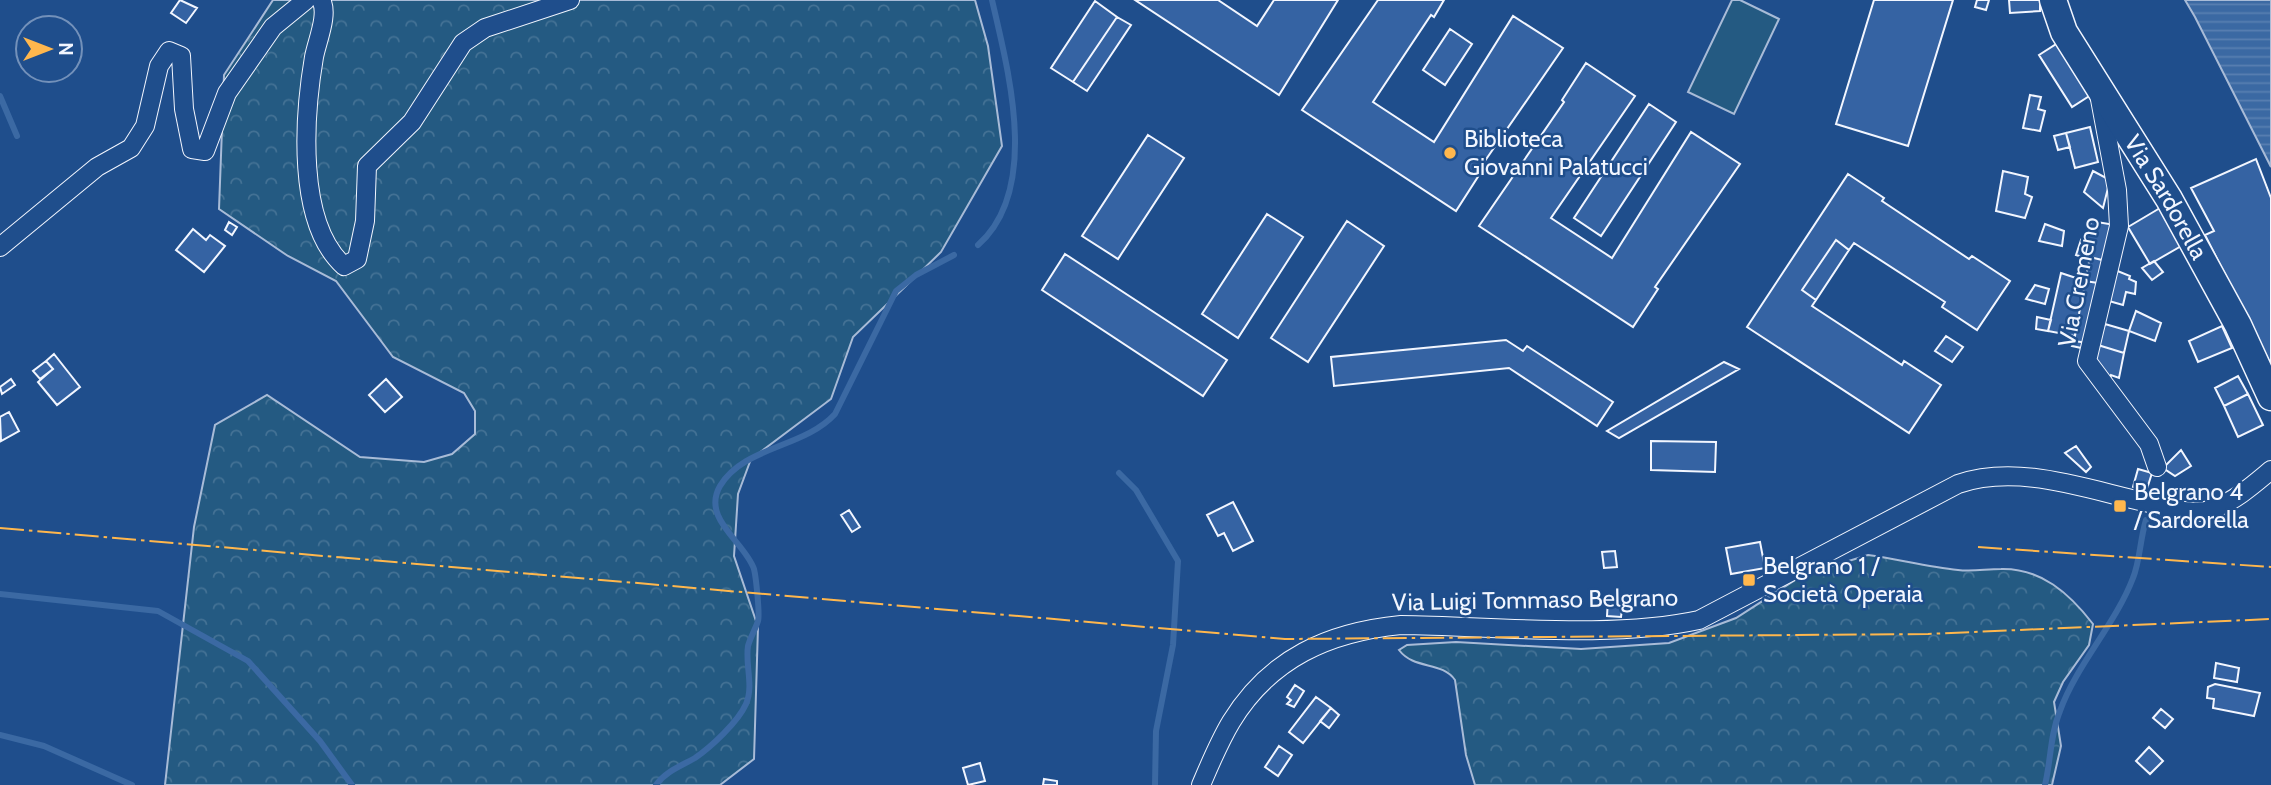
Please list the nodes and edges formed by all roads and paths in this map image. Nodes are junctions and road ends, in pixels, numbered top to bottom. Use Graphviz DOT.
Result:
graph roads {
  1 [pos="306,0"];
  2 [pos="321,0"];
  3 [pos="570,0"];
  4 [pos="2053,0"];
  5 [pos="2098,87"];
  6 [pos="0,247"];
  7 [pos="2271,397"];
  8 [pos="2157,467"];
  9 [pos="2271,470"];
  10 [pos="1200,785"];
  1 -- 6 [label="street"];
  2 -- 3 [label="street"];
  4 -- 5 [label="main road, Via Sardorella"];
  5 -- 7 [label="main road, Via Sardorella"];
  5 -- 8 [label="street, Via Cremeno"];
  9 -- 10 [label="street, Via Luigi Tommaso Belgrano"];
}
